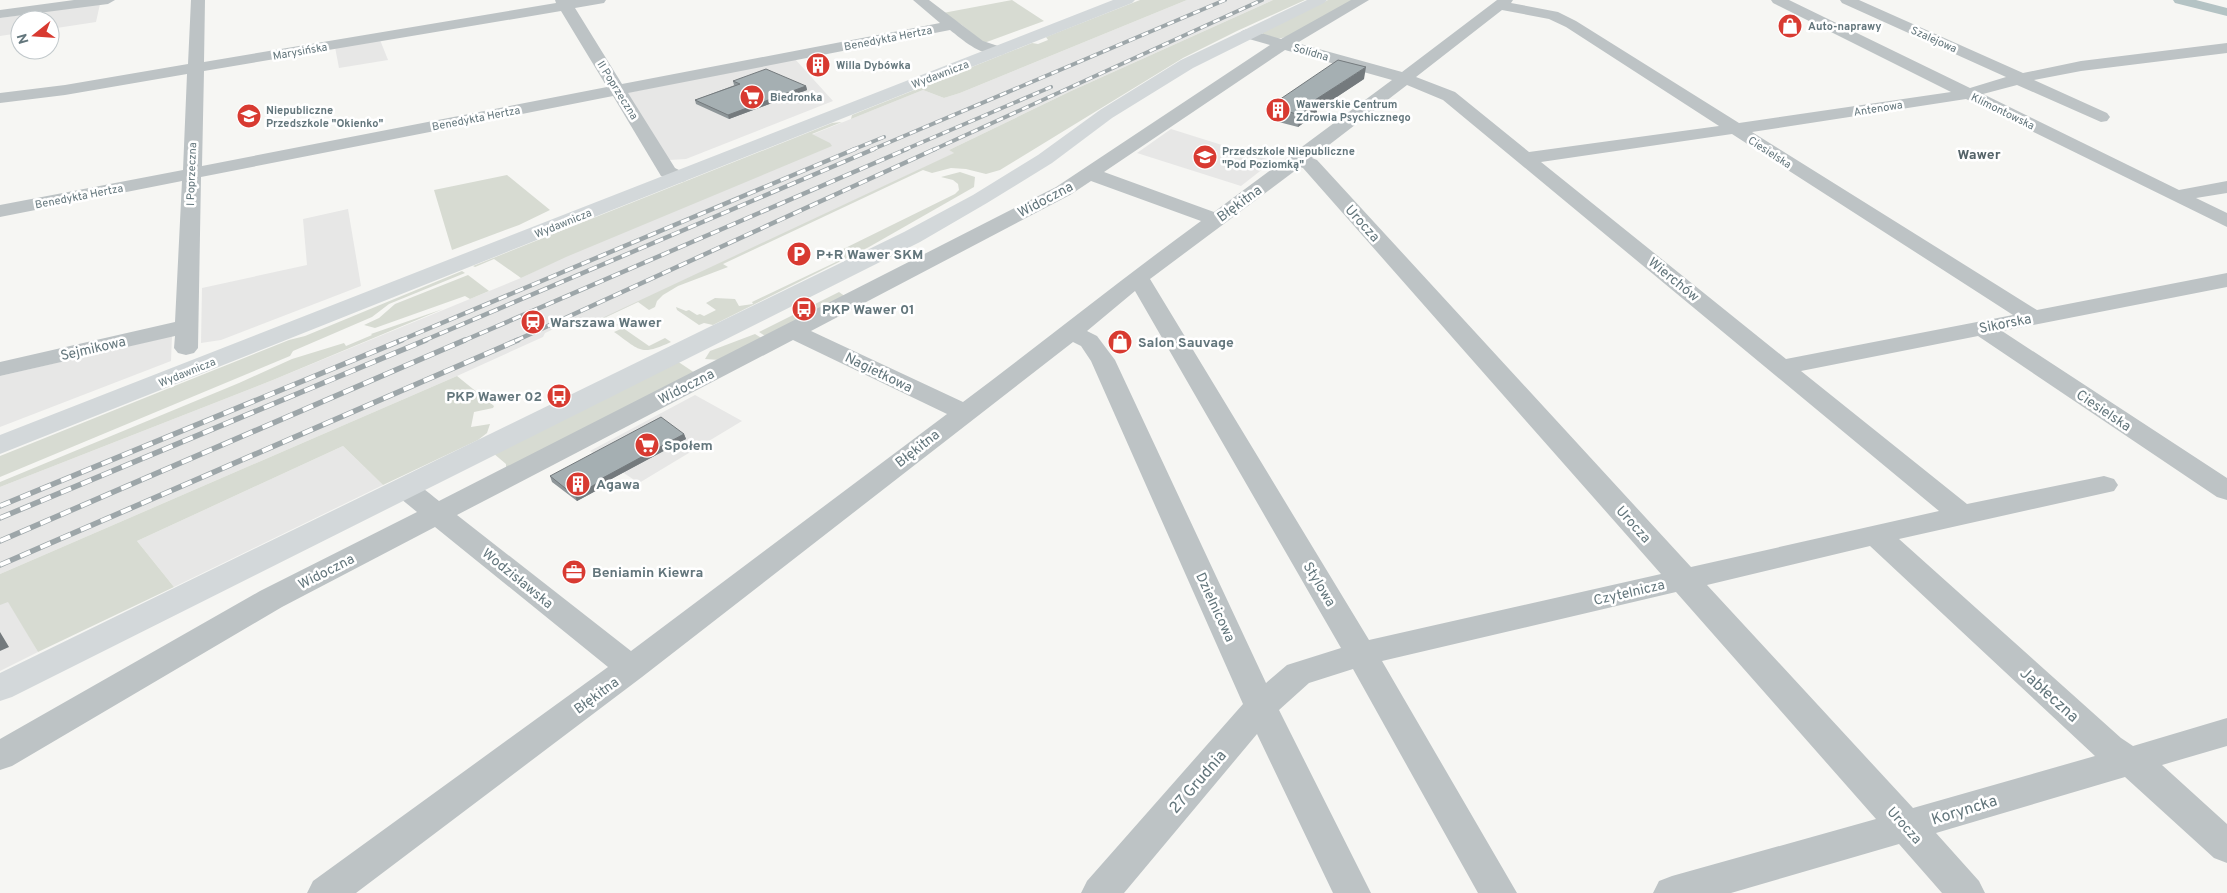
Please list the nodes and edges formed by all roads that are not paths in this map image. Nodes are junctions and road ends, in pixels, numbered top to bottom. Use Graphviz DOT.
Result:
graph roads {
  1 [pos="108,0"];
  2 [pos="198,0"];
  3 [pos="599,0"];
  4 [pos="920,0"];
  5 [pos="1127,0"];
  6 [pos="1319,0"];
  7 [pos="1362,0"];
  8 [pos="1778,0"];
  9 [pos="1847,0"];
  10 [pos="1503,2"];
  11 [pos="564,3"];
  12 [pos="0,14"];
  13 [pos="953,25"];
  14 [pos="1247,34"];
  15 [pos="1283,44"];
  16 [pos="2227,48"];
  17 [pos="998,51"];
  18 [pos="194,69"];
  19 [pos="1404,78"];
  20 [pos="2020,79"];
  21 [pos="618,90"];
  22 [pos="1967,94"];
  23 [pos="0,98"];
  24 [pos="2101,116"];
  25 [pos="1735,129"];
  26 [pos="1527,158"];
  27 [pos="1298,160"];
  28 [pos="190,174"];
  29 [pos="1091,174"];
  30 [pos="678,177"];
  31 [pos="2227,188"];
  32 [pos="2176,196"];
  33 [pos="0,211"];
  34 [pos="1216,220"];
  35 [pos="2227,221"];
  36 [pos="1138,276"];
  37 [pos="2227,280"];
  38 [pos="2033,318"];
  39 [pos="1982,328"];
  40 [pos="794,331"];
  41 [pos="1071,332"];
  42 [pos="186,337"];
  43 [pos="1783,367"];
  44 [pos="0,369"];
  45 [pos="964,412"];
  46 [pos="0,445"];
  47 [pos="2104,485"];
  48 [pos="405,488"];
  49 [pos="2227,491"];
  50 [pos="436,514"];
  51 [pos="1962,515"];
  52 [pos="1877,536"];
  53 [pos="1684,580"];
  54 [pos="1361,654"];
  55 [pos="632,668"];
  56 [pos="1298,674"];
  57 [pos="0,688"];
  58 [pos="1261,707"];
  59 [pos="2227,732"];
  60 [pos="0,756"];
  61 [pos="2129,761"];
  62 [pos="1906,827"];
  63 [pos="2227,847"];
  64 [pos="326,893"];
  65 [pos="1100,893"];
  66 [pos="1352,893"];
  67 [pos="1498,893"];
  68 [pos="1672,893"];
  69 [pos="1966,893"];
  1 -- 12 [label="street"];
  2 -- 18 [label="street, I Poprzeczna"];
  3 -- 11 [label="street, Marysińska"];
  4 -- 13 [label="street"];
  5 -- 17 [label="main road, Wydawnicza"];
  6 -- 14 [label="main road"];
  7 -- 15 [label="street, Widoczna"];
  8 -- 22 [label="street, Klimontowska"];
  9 -- 20 [label="street, Szalejowa"];
  10 -- 19 [label="street, Błękitna"];
  10 -- 25 [label="street, Ciesielska"];
  11 -- 18 [label="street, Marysińska"];
  11 -- 21 [label="street, II Poprzeczna"];
  13 -- 17 [label="street"];
  13 -- 21 [label="street, Benedykta Hertza"];
  14 -- 15 [label="street, Solidna"];
  14 -- 48 [label="main road"];
  15 -- 19 [label="street, Solidna"];
  15 -- 29 [label="street, Widoczna"];
  16 -- 20 [label="street, Antenowa"];
  17 -- 30 [label="main road, Wydawnicza"];
  18 -- 23 [label="street, Marysińska"];
  18 -- 28 [label="street, I Poprzeczna"];
  19 -- 26 [label="street, Wierchów"];
  19 -- 27 [label="street, Błękitna"];
  20 -- 22 [label="street, Antenowa"];
  20 -- 24 [label="street, Szalejowa"];
  21 -- 28 [label="street, Benedykta Hertza"];
  21 -- 30 [label="street, II Poprzeczna"];
  22 -- 25 [label="street, Antenowa"];
  22 -- 32 [label="street, Klimontowska"];
  25 -- 26 [label="street, Antenowa"];
  25 -- 38 [label="street, Ciesielska"];
  26 -- 43 [label="street, Wierchów"];
  27 -- 34 [label="street, Błękitna"];
  27 -- 53 [label="street, Urocza"];
  28 -- 33 [label="street, Benedykta Hertza"];
  28 -- 42 [label="street, I Poprzeczna"];
  29 -- 34 [label="street"];
  29 -- 40 [label="street, Widoczna"];
  30 -- 46 [label="main road, Wydawnicza"];
  31 -- 32 [label="street"];
  32 -- 35 [label="street, Klimontowska"];
  34 -- 36 [label="street, Błękitna"];
  36 -- 41 [label="street, Błękitna"];
  36 -- 54 [label="street, Stylowa"];
  37 -- 38 [label="street, Sikorska"];
  38 -- 39 [label="street, Sikorska"];
  39 -- 43 [label="street, Sikorska"];
  39 -- 49 [label="street, Ciesielska"];
  40 -- 45 [label="street, Nagietkowa"];
  40 -- 50 [label="street, Widoczna"];
  41 -- 45 [label="street, Błękitna"];
  41 -- 58 [label="street, Dzielnicowa"];
  42 -- 44 [label="street, Sejmikowa"];
  43 -- 51 [label="street, Wierchów"];
  45 -- 55 [label="street, Błękitna"];
  47 -- 51 [label="street, Czytelnicza"];
  48 -- 50 [label="street, Wodzisławska"];
  48 -- 57 [label="main road"];
  50 -- 55 [label="street, Wodzisławska"];
  50 -- 60 [label="street, Widoczna"];
  51 -- 52 [label="street, Czytelnicza"];
  52 -- 53 [label="street, Czytelnicza"];
  52 -- 61 [label="street, Jabłeczna"];
  53 -- 54 [label="street, Czytelnicza"];
  53 -- 62 [label="street, Urocza"];
  54 -- 56 [label="street, Czytelnicza"];
  54 -- 67 [label="street, Stylowa"];
  55 -- 64 [label="street, Błękitna"];
  56 -- 58 [label="street, 27 Grudnia"];
  58 -- 65 [label="street, 27 Grudnia"];
  58 -- 66 [label="street, Dzielnicowa"];
  59 -- 61 [label="street, Koryncka"];
  61 -- 62 [label="street, Koryncka"];
  61 -- 63 [label="street, Jabłeczna"];
  62 -- 68 [label="street, Koryncka"];
  62 -- 69 [label="street, Urocza"];
}
